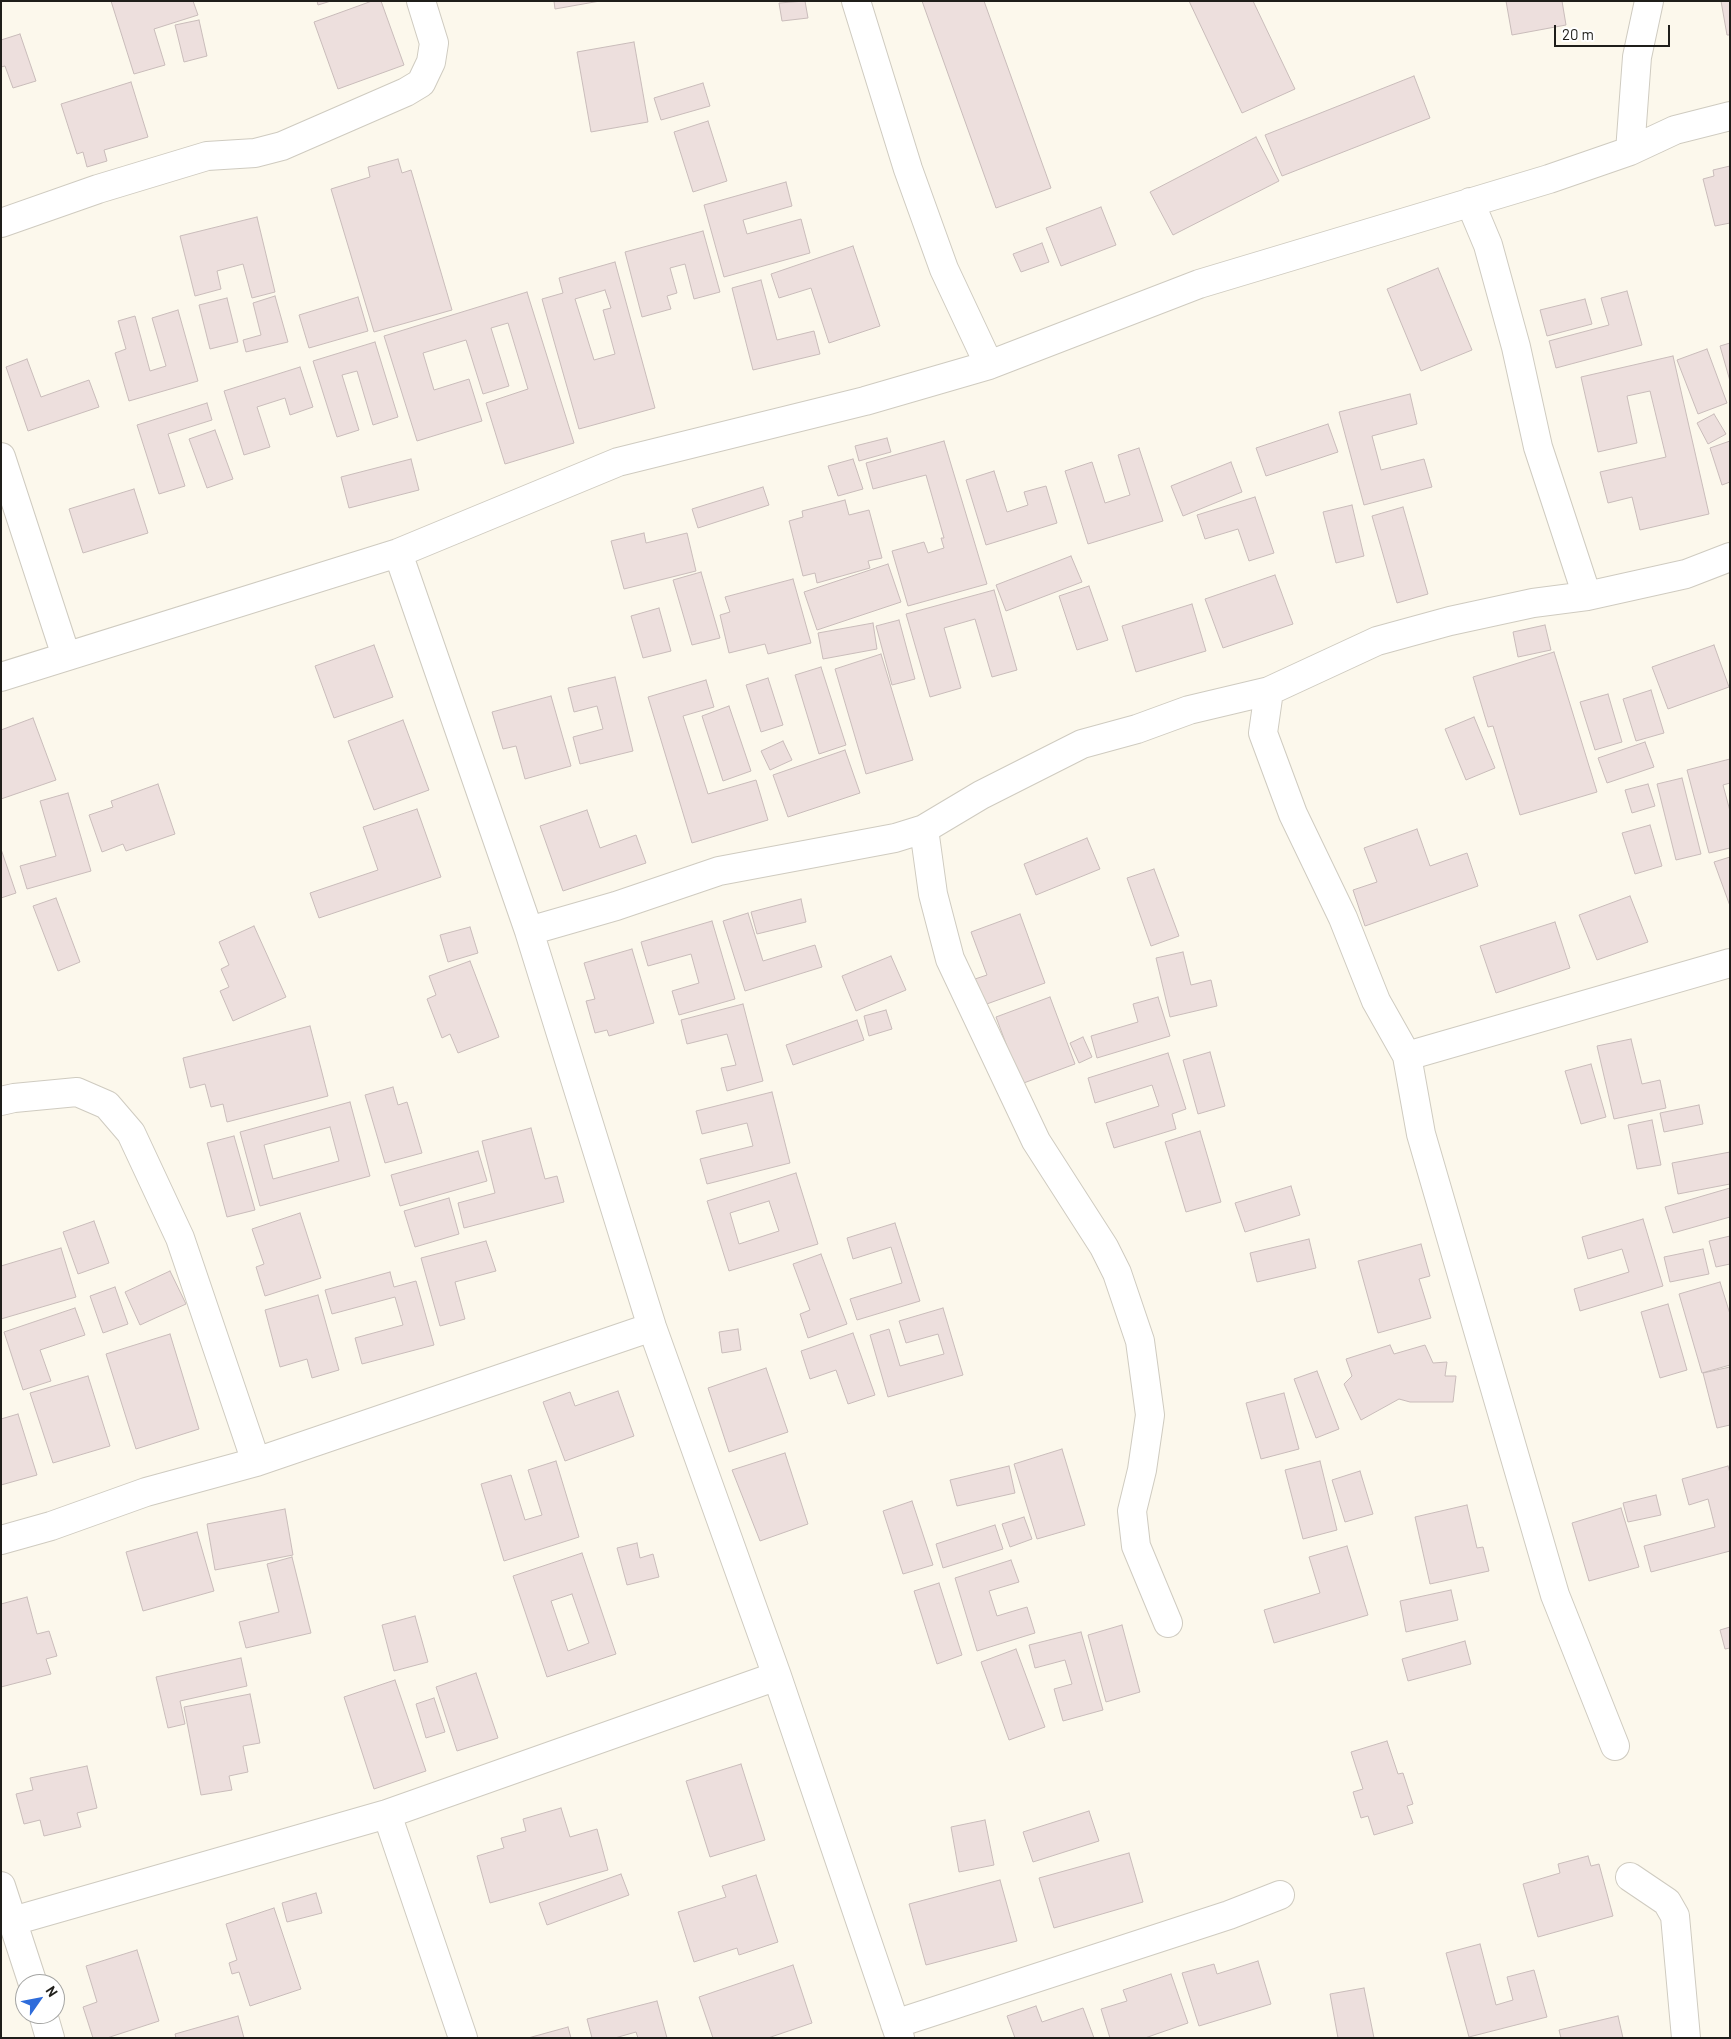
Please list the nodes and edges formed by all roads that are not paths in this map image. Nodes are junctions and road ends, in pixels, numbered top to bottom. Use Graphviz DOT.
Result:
graph roads {
  1 [pos="421,1"];
  2 [pos="856,1"];
  3 [pos="1649,1"];
  4 [pos="1730,116"];
  5 [pos="1630,151"];
  6 [pos="1470,202"];
  7 [pos="1,223"];
  8 [pos="988,365"];
  9 [pos="1,457"];
  10 [pos="398,554"];
  11 [pos="1730,557"];
  12 [pos="1587,596"];
  13 [pos="66,656"];
  14 [pos="1,677"];
  15 [pos="1269,691"];
  16 [pos="924,829"];
  17 [pos="530,931"];
  18 [pos="1730,963"];
  19 [pos="1406,1056"];
  20 [pos="1,1101"];
  21 [pos="652,1327"];
  22 [pos="256,1462"];
  23 [pos="1,1540"];
  24 [pos="1168,1623"];
  25 [pos="777,1676"];
  26 [pos="1615,1746"];
  27 [pos="387,1814"];
  28 [pos="1630,1877"];
  29 [pos="1,1886"];
  30 [pos="1280,1895"];
  31 [pos="13,1920"];
  32 [pos="30,1974"];
  33 [pos="46,2024"];
  34 [pos="898,2031"];
  35 [pos="50,2038"];
  36 [pos="463,2038"];
  37 [pos="1686,2038"];
  1 -- 7 [label="street"];
  2 -- 8 [label="street"];
  3 -- 5 [label="street"];
  4 -- 5 [label="street"];
  5 -- 6 [label="street"];
  6 -- 8 [label="street"];
  6 -- 12 [label="street"];
  8 -- 10 [label="street"];
  9 -- 13 [label="street"];
  10 -- 13 [label="street"];
  10 -- 17 [label="street"];
  11 -- 12 [label="street"];
  12 -- 15 [label="street"];
  13 -- 14 [label="street"];
  15 -- 16 [label="street"];
  15 -- 19 [label="street"];
  16 -- 17 [label="street"];
  16 -- 24 [label="street"];
  17 -- 21 [label="street"];
  18 -- 19 [label="street"];
  19 -- 26 [label="street"];
  20 -- 22 [label="street"];
  21 -- 22 [label="street"];
  21 -- 25 [label="street"];
  22 -- 23 [label="street"];
  25 -- 27 [label="street"];
  25 -- 34 [label="street"];
  27 -- 31 [label="street"];
  27 -- 36 [label="street"];
  28 -- 37 [label="street"];
  29 -- 31 [label="street"];
  30 -- 34 [label="street"];
  31 -- 32 [label="street"];
  33 -- 35 [label="street"];
}
